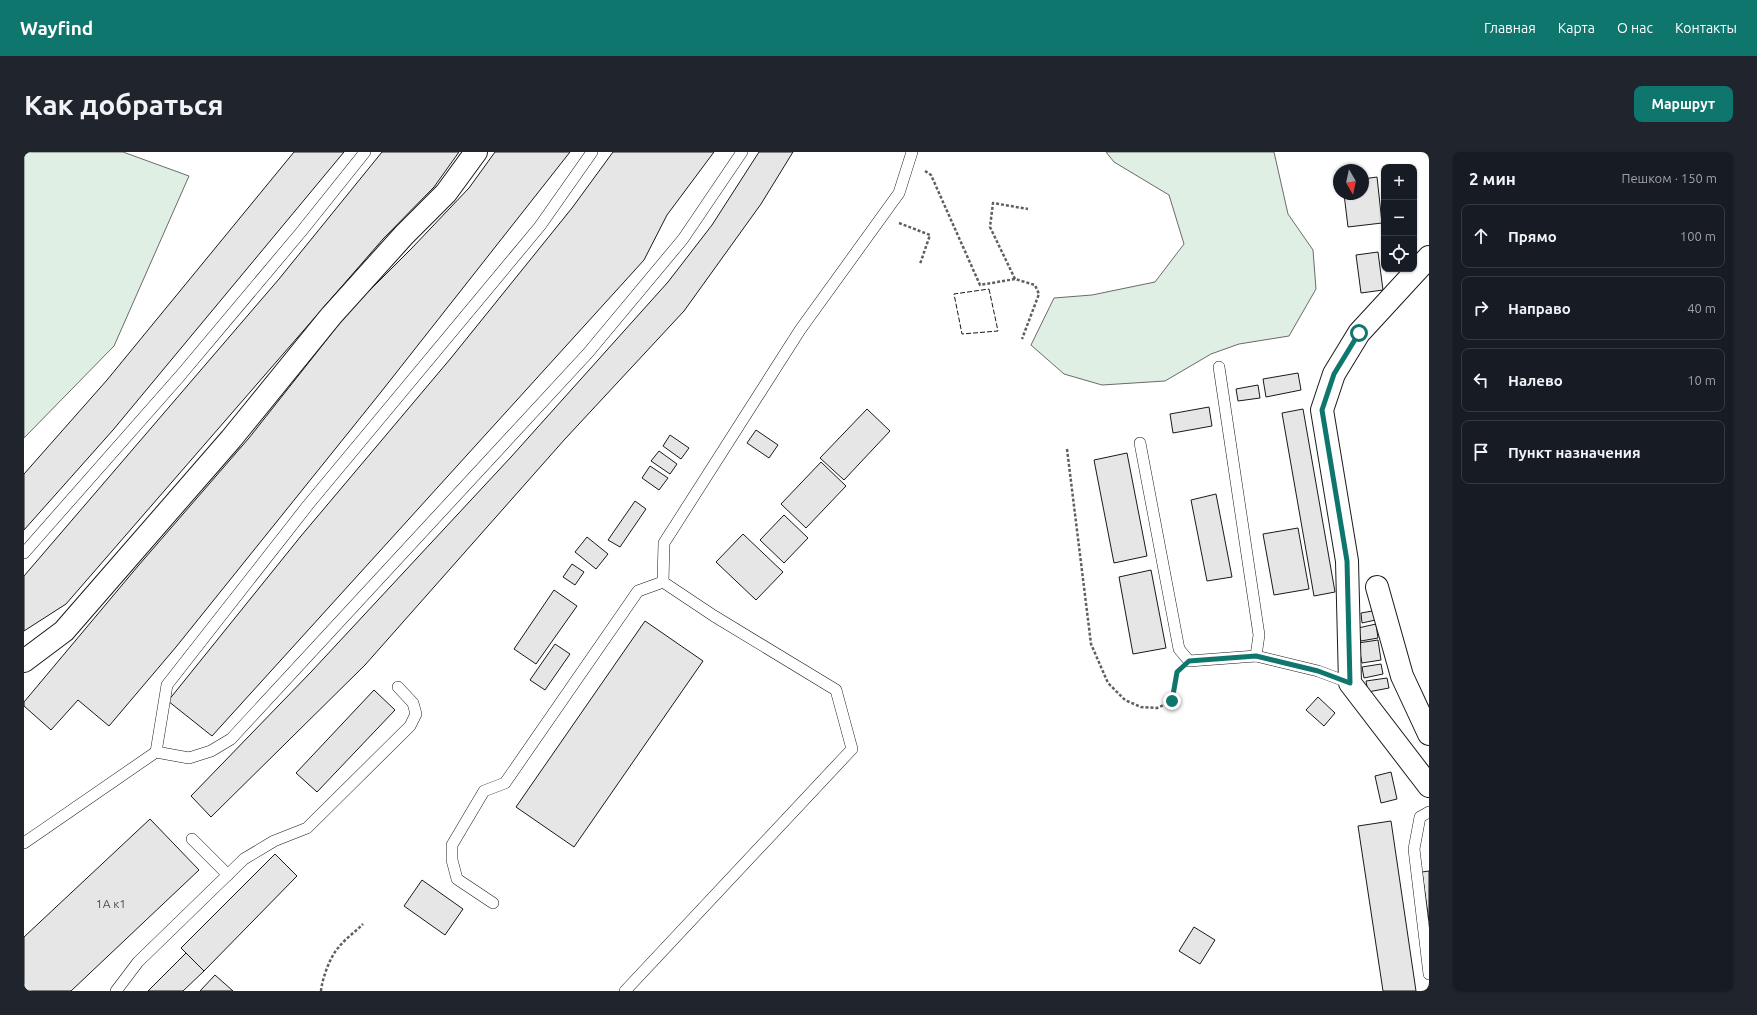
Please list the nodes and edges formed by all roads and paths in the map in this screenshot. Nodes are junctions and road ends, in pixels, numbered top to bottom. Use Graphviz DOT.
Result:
graph roads {
  1 [pos="365,152"];
  2 [pos="476,152"];
  3 [pos="592,152"];
  4 [pos="742,152"];
  5 [pos="910,157"];
  6 [pos="1028,209"];
  7 [pos="882,217"];
  8 [pos="1429,256"];
  9 [pos="920,264"];
  10 [pos="1016,278"];
  11 [pos="1022,339"];
  12 [pos="1219,366"];
  13 [pos="1140,442"];
  14 [pos="1067,449"];
  15 [pos="24,553"];
  16 [pos="663,582"];
  17 [pos="1377,587"];
  18 [pos="1256,656"];
  19 [pos="24,661"];
  20 [pos="1189,661"];
  21 [pos="1350,683"];
  22 [pos="398,687"];
  23 [pos="1429,734"];
  24 [pos="156,752"];
  25 [pos="1429,786"];
  26 [pos="1429,812"];
  27 [pos="192,839"];
  28 [pos="24,843"];
  29 [pos="228,875"];
  30 [pos="493,903"];
  31 [pos="363,924"];
  32 [pos="1429,974"];
  33 [pos="116,991"];
  34 [pos="321,991"];
  35 [pos="625,991"];
  1 -- 15 [label="lane"];
  2 -- 19 [label="street"];
  3 -- 24 [label="lane"];
  4 -- 24 [label="lane"];
  5 -- 7 [label="lane"];
  5 -- 10 [label="path"];
  6 -- 10 [label="path"];
  7 -- 9 [label="path"];
  7 -- 16 [label="lane"];
  8 -- 21 [label="street"];
  10 -- 11 [label="path"];
  12 -- 18 [label="lane"];
  13 -- 20 [label="lane"];
  14 -- 20 [label="path"];
  16 -- 30 [label="lane"];
  16 -- 35 [label="lane"];
  17 -- 23 [label="street"];
  18 -- 20 [label="lane"];
  18 -- 21 [label="lane"];
  21 -- 25 [label="street"];
  22 -- 29 [label="lane"];
  24 -- 28 [label="lane"];
  26 -- 32 [label="lane"];
  27 -- 29 [label="lane"];
  29 -- 33 [label="lane"];
  31 -- 34 [label="path"];
}
